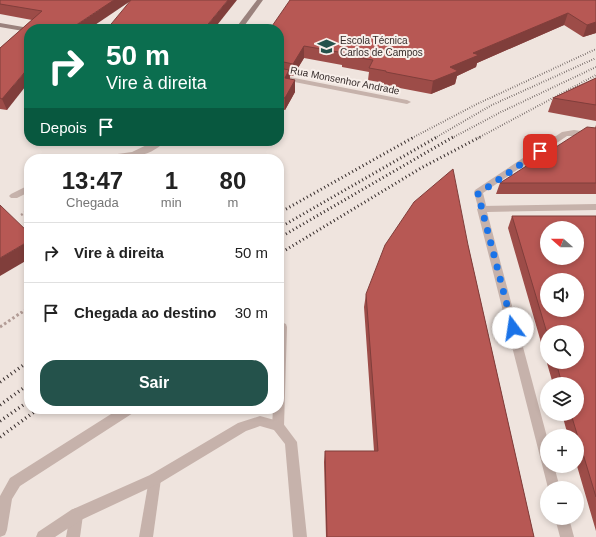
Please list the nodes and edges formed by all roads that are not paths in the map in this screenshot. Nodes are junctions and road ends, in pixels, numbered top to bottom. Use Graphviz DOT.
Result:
graph roads {
  1 [pos="260,0"];
  2 [pos="0,24"];
  3 [pos="242,24"];
  4 [pos="24,29"];
  5 [pos="284,78"];
  6 [pos="407,102"];
  7 [pos="596,136"];
  8 [pos="154,146"];
  9 [pos="133,154"];
  10 [pos="24,191"];
  11 [pos="14,196"];
  12 [pos="596,207"];
  13 [pos="482,209"];
  14 [pos="121,414"];
  15 [pos="279,414"];
  16 [pos="278,426"];
  17 [pos="540,434"];
  18 [pos="155,479"];
  19 [pos="76,515"];
  20 [pos="564,525"];
  21 [pos="0,530"];
  22 [pos="43,537"];
  23 [pos="73,537"];
  24 [pos="146,537"];
  25 [pos="300,537"];
  26 [pos="567,537"];
  1 -- 3 [label="main road"];
  2 -- 4 [label="main road"];
  5 -- 6 [label="street, Rua Monsenhor Andrade"];
  7 -- 13 [label="street"];
  8 -- 9 [label="street"];
  10 -- 11 [label="street"];
  12 -- 13 [label="street"];
  13 -- 17 [label="street"];
  14 -- 21 [label="street"];
  15 -- 16 [label="street"];
  16 -- 18 [label="street"];
  16 -- 25 [label="street"];
  18 -- 19 [label="street"];
  18 -- 24 [label="street"];
  19 -- 22 [label="street"];
  19 -- 23 [label="street"];
  20 -- 26 [label="street"];
}
